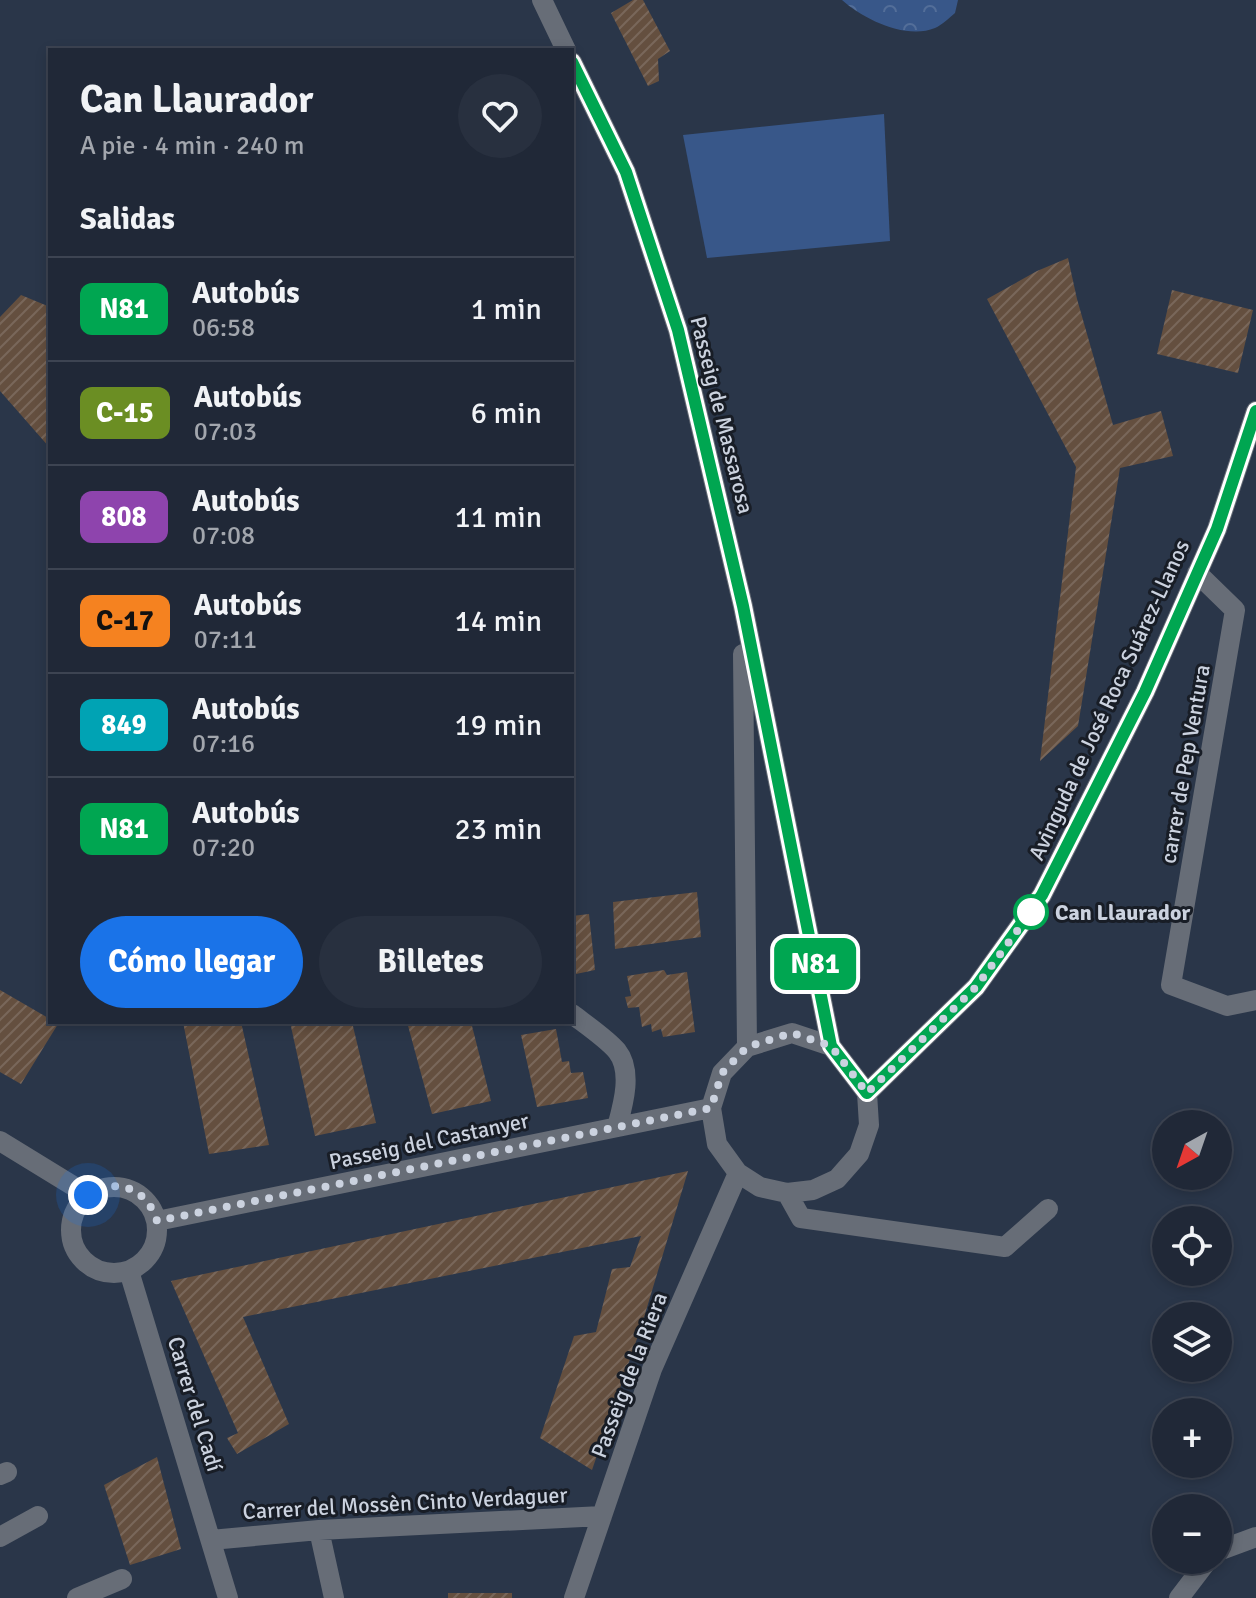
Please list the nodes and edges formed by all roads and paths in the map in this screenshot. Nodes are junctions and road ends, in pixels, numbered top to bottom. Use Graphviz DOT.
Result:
graph roads {
  1 [pos="542,0"];
  2 [pos="565,48"];
  3 [pos="574,66"];
  4 [pos="1256,411"];
  5 [pos="1197,573"];
  6 [pos="743,606"];
  7 [pos="1256,1000"];
  8 [pos="574,1016"];
  9 [pos="831,1046"];
  10 [pos="747,1047"];
  11 [pos="867,1093"];
  12 [pos="711,1108"];
  13 [pos="617,1127"];
  14 [pos="0,1141"];
  15 [pos="738,1173"];
  16 [pos="787,1193"];
  17 [pos="88,1195"];
  18 [pos="1048,1209"];
  19 [pos="157,1221"];
  20 [pos="129,1271"];
  21 [pos="38,1516"];
  22 [pos="602,1516"];
  23 [pos="319,1530"];
  24 [pos="0,1537"];
  25 [pos="1256,1537"];
  26 [pos="211,1540"];
  27 [pos="1232,1546"];
  28 [pos="1197,1574"];
  29 [pos="122,1579"];
  30 [pos="77,1598"];
  31 [pos="228,1598"];
  32 [pos="334,1598"];
  33 [pos="574,1598"];
  34 [pos="1179,1598"];
  1 -- 2 [label="street"];
  3 -- 6 [label="street, Passeig de Massarosa"];
  4 -- 5 [label="street, Avinguda de José Roca Suárez-Llanos"];
  5 -- 7 [label="street, carrer de Pep Ventura"];
  5 -- 11 [label="street, Avinguda de José Roca Suárez-Llanos"];
  6 -- 9 [label="street, Passeig de Massarosa"];
  6 -- 10 [label="street, Passeig de Massarosa"];
  8 -- 13 [label="street"];
  9 -- 10 [label="street"];
  9 -- 11 [label="street"];
  10 -- 12 [label="street"];
  11 -- 16 [label="street"];
  12 -- 13 [label="street, Passeig del Castanyer"];
  12 -- 15 [label="street"];
  13 -- 19 [label="street, Passeig del Castanyer"];
  14 -- 17 [label="street"];
  15 -- 16 [label="street"];
  15 -- 22 [label="street, Passeig de la Riera"];
  16 -- 18 [label="street"];
  17 -- 19 [label="street"];
  17 -- 20 [label="street"];
  19 -- 20 [label="street"];
  20 -- 26 [label="street, Carrer del Cadí"];
  21 -- 24 [label="street"];
  22 -- 23 [label="street, Carrer del Mossèn Cinto Verdaguer"];
  22 -- 33 [label="street, Passeig de la Riera"];
  23 -- 26 [label="street, Carrer del Mossèn Cinto Verdaguer"];
  23 -- 32 [label="street"];
  25 -- 27 [label="street"];
  26 -- 31 [label="street, Carrer del Cadí"];
  28 -- 34 [label="street"];
  29 -- 30 [label="street"];
}
